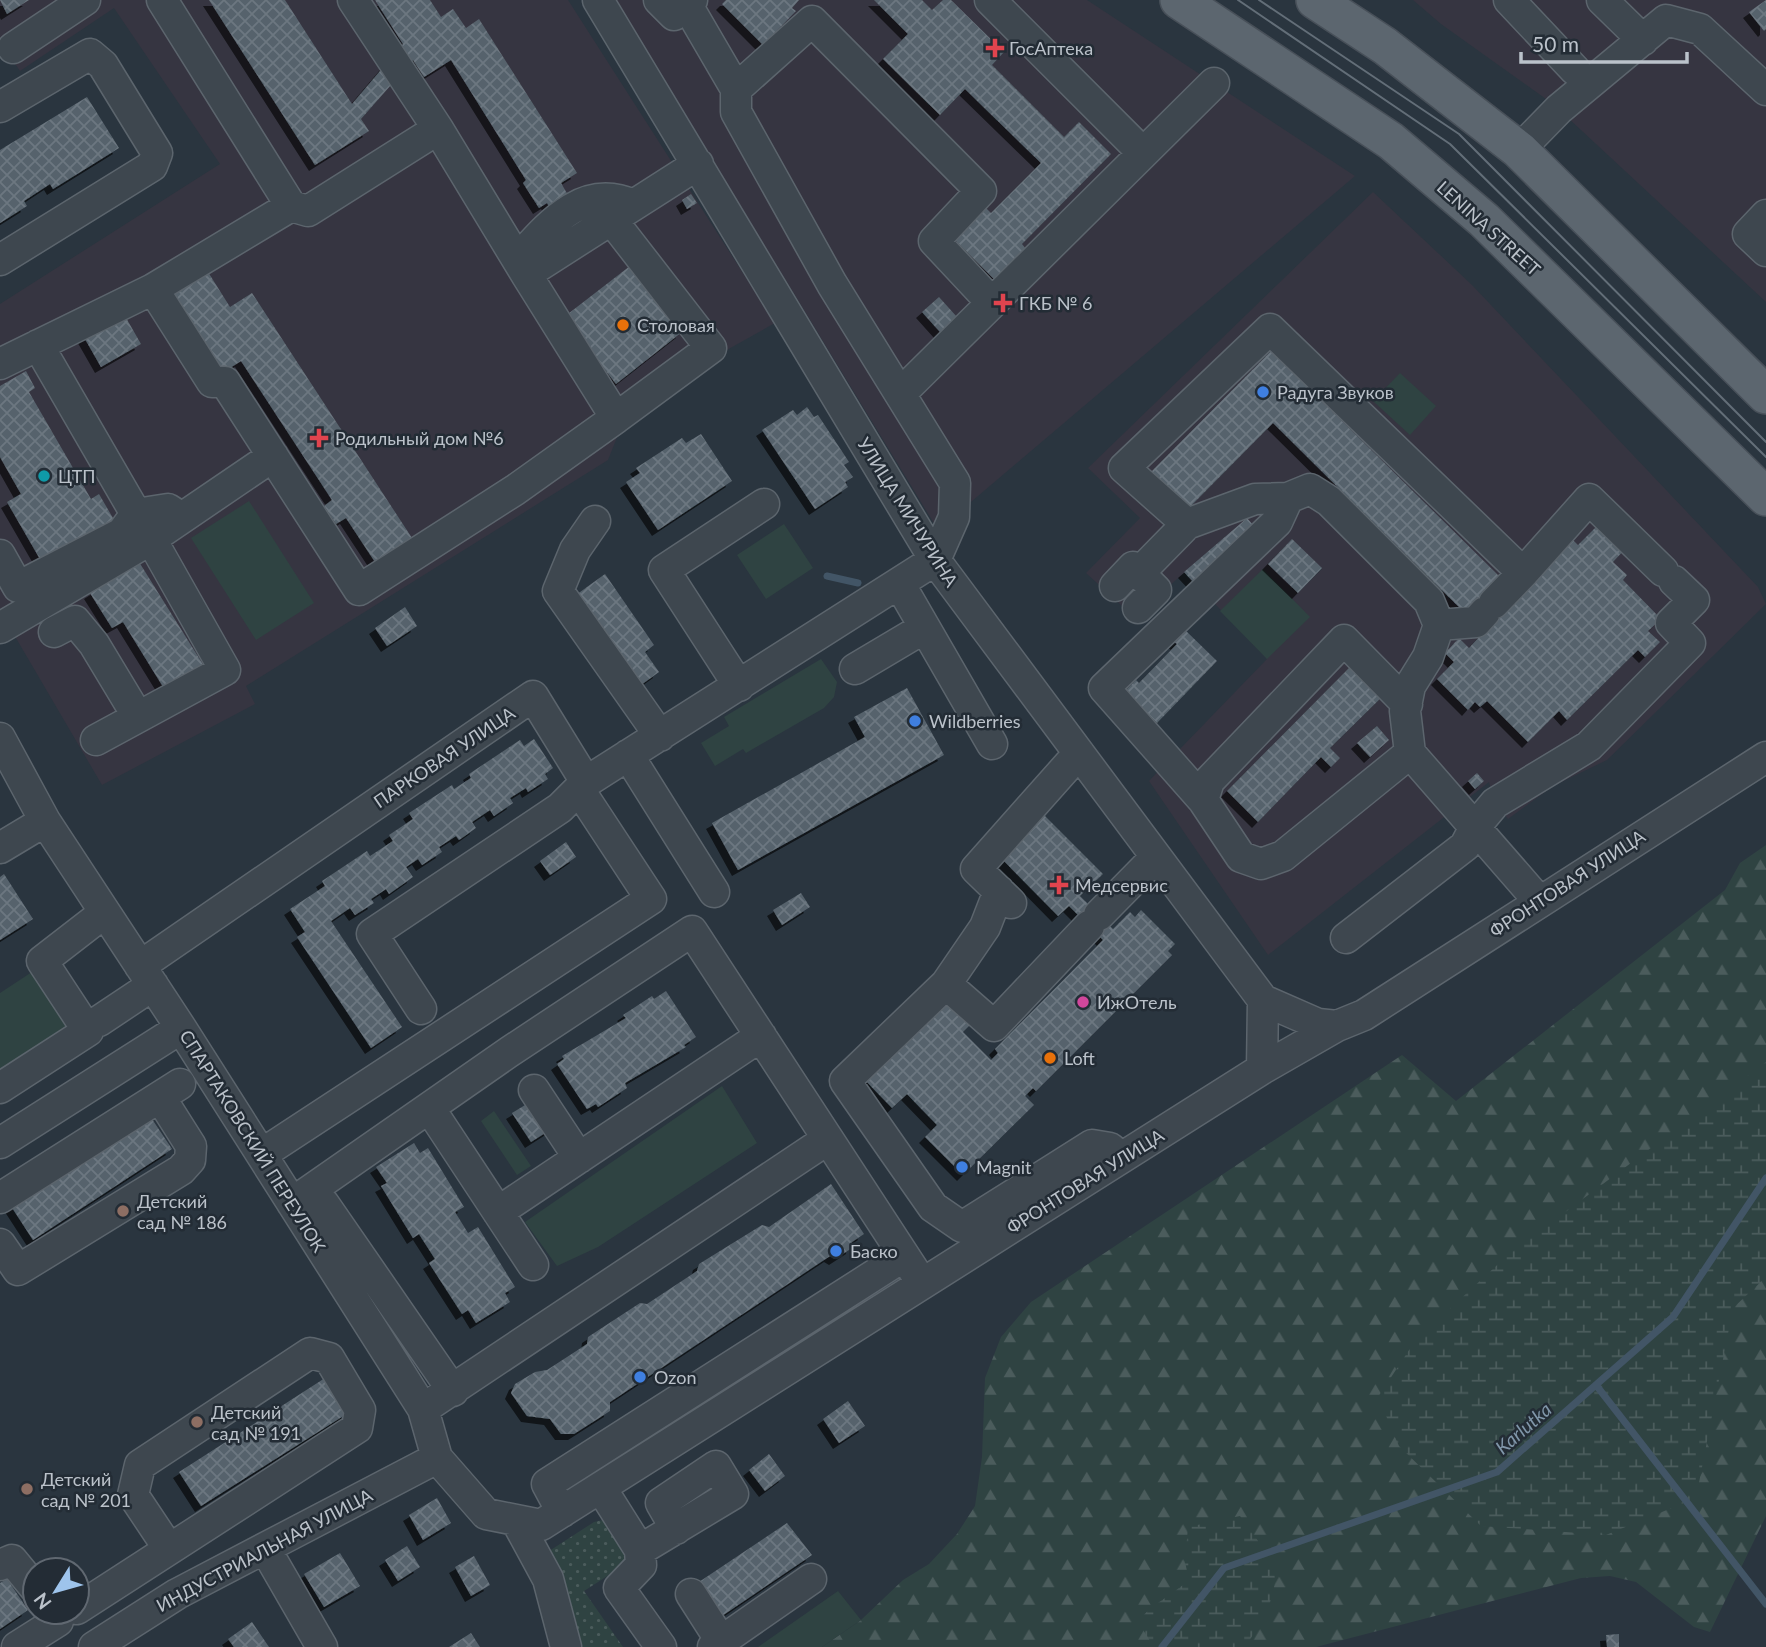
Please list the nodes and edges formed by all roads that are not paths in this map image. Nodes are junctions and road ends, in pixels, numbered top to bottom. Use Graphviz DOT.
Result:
graph roads {
  1 [pos="85,0"];
  2 [pos="163,0"];
  3 [pos="353,0"];
  4 [pos="598,0"];
  5 [pos="990,0"];
  6 [pos="1315,0"];
  7 [pos="1509,0"];
  8 [pos="1602,0"];
  9 [pos="679,2"];
  10 [pos="1194,4"];
  11 [pos="1676,10"];
  12 [pos="1643,40"];
  13 [pos="13,48"];
  14 [pos="1755,62"];
  15 [pos="1576,70"];
  16 [pos="1214,83"];
  17 [pos="736,89"];
  18 [pos="1766,90"];
  19 [pos="0,107"];
  20 [pos="438,129"];
  21 [pos="1519,150"];
  22 [pos="1143,153"];
  23 [pos="698,164"];
  24 [pos="291,206"];
  25 [pos="622,212"];
  26 [pos="1766,215"];
  27 [pos="1766,251"];
  28 [pos="0,260"];
  29 [pos="522,267"];
  30 [pos="153,289"];
  31 [pos="992,303"];
  32 [pos="38,345"];
  33 [pos="0,364"];
  34 [pos="900,394"];
  35 [pos="1766,395"];
  36 [pos="617,418"];
  37 [pos="273,456"];
  38 [pos="1766,497"];
  39 [pos="1288,498"];
  40 [pos="764,504"];
  41 [pos="595,521"];
  42 [pos="1187,524"];
  43 [pos="144,526"];
  44 [pos="0,555"];
  45 [pos="935,561"];
  46 [pos="1523,573"];
  47 [pos="899,583"];
  48 [pos="55,596"];
  49 [pos="1138,608"];
  50 [pos="1439,625"];
  51 [pos="0,628"];
  52 [pos="924,628"];
  53 [pos="855,669"];
  54 [pos="739,686"];
  55 [pos="1407,704"];
  56 [pos="138,717"];
  57 [pos="660,736"];
  58 [pos="0,738"];
  59 [pos="96,740"];
  60 [pos="992,744"];
  61 [pos="1410,752"];
  62 [pos="1079,753"];
  63 [pos="628,755"];
  64 [pos="1766,757"];
  65 [pos="583,786"];
  66 [pos="1203,800"];
  67 [pos="45,821"];
  68 [pos="1475,827"];
  69 [pos="0,848"];
  70 [pos="1155,858"];
  71 [pos="714,892"];
  72 [pos="1538,900"];
  73 [pos="104,913"];
  74 [pos="1346,938"];
  75 [pos="147,976"];
  76 [pos="946,984"];
  77 [pos="1263,1000"];
  78 [pos="421,1009"];
  79 [pos="99,1021"];
  80 [pos="1337,1026"];
  81 [pos="181,1027"];
  82 [pos="761,1035"];
  83 [pos="1262,1069"];
  84 [pos="0,1088"];
  85 [pos="534,1090"];
  86 [pos="430,1109"];
  87 [pos="828,1139"];
  88 [pos="0,1143"];
  89 [pos="261,1154"];
  90 [pos="579,1158"];
  91 [pos="300,1197"];
  92 [pos="0,1198"];
  93 [pos="498,1212"];
  94 [pos="969,1238"];
  95 [pos="0,1244"];
  96 [pos="904,1256"];
  97 [pos="533,1265"];
  98 [pos="922,1283"];
  99 [pos="453,1391"];
  100 [pos="423,1409"];
  101 [pos="437,1458"];
  102 [pos="601,1488"];
  103 [pos="562,1512"];
  104 [pos="517,1522"];
  105 [pos="676,1529"];
  106 [pos="169,1549"];
  107 [pos="266,1550"];
  108 [pos="640,1550"];
  109 [pos="0,1565"];
  110 [pos="21,1571"];
  111 [pos="811,1579"];
  112 [pos="691,1594"];
  113 [pos="91,1598"];
  114 [pos="48,1626"];
  115 [pos="717,1644"];
  116 [pos="18,1647"];
  117 [pos="94,1647"];
  118 [pos="322,1647"];
  119 [pos="566,1647"];
  120 [pos="661,1647"];
  1 -- 13 [label="street"];
  2 -- 24 [label="street"];
  3 -- 20 [label="street"];
  4 -- 23 [label="street, УЛИЦА МИЧУРИНА"];
  5 -- 22 [label="street"];
  6 -- 21 [label="main road"];
  7 -- 15 [label="street"];
  8 -- 12 [label="street"];
  9 -- 17 [label="street"];
  10 -- 38 [label="main road, LENINA STREET"];
  11 -- 12 [label="street"];
  11 -- 14 [label="street"];
  12 -- 21 [label="street"];
  14 -- 18 [label="street"];
  16 -- 22 [label="street"];
  17 -- 31 [label="street"];
  17 -- 34 [label="street"];
  19 -- 28 [label="street"];
  20 -- 24 [label="street"];
  20 -- 29 [label="street"];
  21 -- 35 [label="main road"];
  22 -- 31 [label="street"];
  23 -- 25 [label="street"];
  23 -- 45 [label="street, УЛИЦА МИЧУРИНА"];
  24 -- 30 [label="street"];
  25 -- 29 [label="street"];
  25 -- 36 [label="street"];
  26 -- 27 [label="street"];
  29 -- 36 [label="street"];
  30 -- 32 [label="street"];
  30 -- 37 [label="street"];
  31 -- 34 [label="street"];
  32 -- 33 [label="street"];
  32 -- 43 [label="street"];
  34 -- 45 [label="street"];
  36 -- 37 [label="street"];
  37 -- 43 [label="street"];
  39 -- 42 [label="street"];
  39 -- 50 [label="street"];
  39 -- 66 [label="street"];
  40 -- 54 [label="street"];
  41 -- 57 [label="street"];
  42 -- 46 [label="street"];
  42 -- 49 [label="street"];
  43 -- 44 [label="street"];
  43 -- 48 [label="street"];
  43 -- 56 [label="street"];
  45 -- 47 [label="street"];
  45 -- 62 [label="street, УЛИЦА МИЧУРИНА"];
  46 -- 50 [label="street"];
  46 -- 68 [label="street"];
  47 -- 52 [label="street"];
  47 -- 54 [label="street"];
  48 -- 51 [label="street"];
  48 -- 56 [label="street"];
  50 -- 55 [label="street"];
  52 -- 53 [label="street"];
  52 -- 60 [label="street"];
  54 -- 57 [label="street"];
  55 -- 61 [label="street"];
  55 -- 66 [label="street"];
  56 -- 59 [label="street"];
  57 -- 63 [label="street"];
  58 -- 67 [label="street, СПАРТАКОВСКИЙ ПЕРЕУЛОК"];
  61 -- 66 [label="street"];
  61 -- 68 [label="street"];
  62 -- 70 [label="street, УЛИЦА МИЧУРИНА"];
  62 -- 76 [label="street"];
  63 -- 65 [label="street"];
  63 -- 71 [label="street"];
  64 -- 72 [label="street, ФРОНТОВАЯ УЛИЦА"];
  65 -- 75 [label="street, ПАРКОВАЯ УЛИЦА"];
  65 -- 78 [label="street"];
  65 -- 89 [label="street"];
  67 -- 69 [label="street"];
  67 -- 73 [label="street, СПАРТАКОВСКИЙ ПЕРЕУЛОК"];
  68 -- 72 [label="street"];
  68 -- 74 [label="street"];
  70 -- 76 [label="street"];
  70 -- 77 [label="street, УЛИЦА МИЧУРИНА"];
  72 -- 80 [label="street, ФРОНТОВАЯ УЛИЦА"];
  73 -- 75 [label="street, СПАРТАКОВСКИЙ ПЕРЕУЛОК"];
  73 -- 84 [label="street"];
  75 -- 79 [label="street"];
  75 -- 81 [label="street, СПАРТАКОВСКИЙ ПЕРЕУЛОК"];
  76 -- 94 [label="street"];
  77 -- 80 [label="street, УЛИЦА МИЧУРИНА"];
  77 -- 83 [label="street"];
  80 -- 83 [label="street, ФРОНТОВАЯ УЛИЦА"];
  81 -- 88 [label="street"];
  81 -- 89 [label="street, СПАРТАКОВСКИЙ ПЕРЕУЛОК"];
  82 -- 86 [label="street"];
  82 -- 87 [label="street"];
  82 -- 90 [label="street"];
  83 -- 94 [label="street, ФРОНТОВАЯ УЛИЦА"];
  85 -- 90 [label="street"];
  86 -- 91 [label="street"];
  86 -- 93 [label="street"];
  87 -- 96 [label="street"];
  87 -- 99 [label="street"];
  89 -- 91 [label="street, СПАРТАКОВСКИЙ ПЕРЕУЛОК"];
  90 -- 93 [label="street"];
  91 -- 99 [label="street"];
  91 -- 100 [label="street, СПАРТАКОВСКИЙ ПЕРЕУЛОК"];
  92 -- 95 [label="street"];
  93 -- 97 [label="street"];
  94 -- 98 [label="street, ФРОНТОВАЯ УЛИЦА"];
  96 -- 98 [label="street"];
  96 -- 103 [label="street"];
  98 -- 102 [label="street, ФРОНТОВАЯ УЛИЦА"];
  99 -- 100 [label="street"];
  100 -- 101 [label="street, СПАРТАКОВСКИЙ ПЕРЕУЛОК"];
  101 -- 104 [label="street, СПАРТАКОВСКИЙ ПЕРЕУЛОК"];
  101 -- 107 [label="street, ИНДУСТРИАЛЬНАЯ УЛИЦА"];
  102 -- 103 [label="street, ФРОНТОВАЯ УЛИЦА"];
  102 -- 108 [label="street"];
  103 -- 104 [label="street, ФРОНТОВАЯ УЛИЦА"];
  104 -- 119 [label="street"];
  105 -- 108 [label="street"];
  106 -- 106 [label="street"];
  106 -- 113 [label="street"];
  107 -- 117 [label="street, ИНДУСТРИАЛЬНАЯ УЛИЦА"];
  107 -- 118 [label="street"];
  108 -- 120 [label="street"];
  109 -- 110 [label="street"];
  111 -- 115 [label="street"];
  112 -- 115 [label="street"];
  114 -- 116 [label="street"];
}
